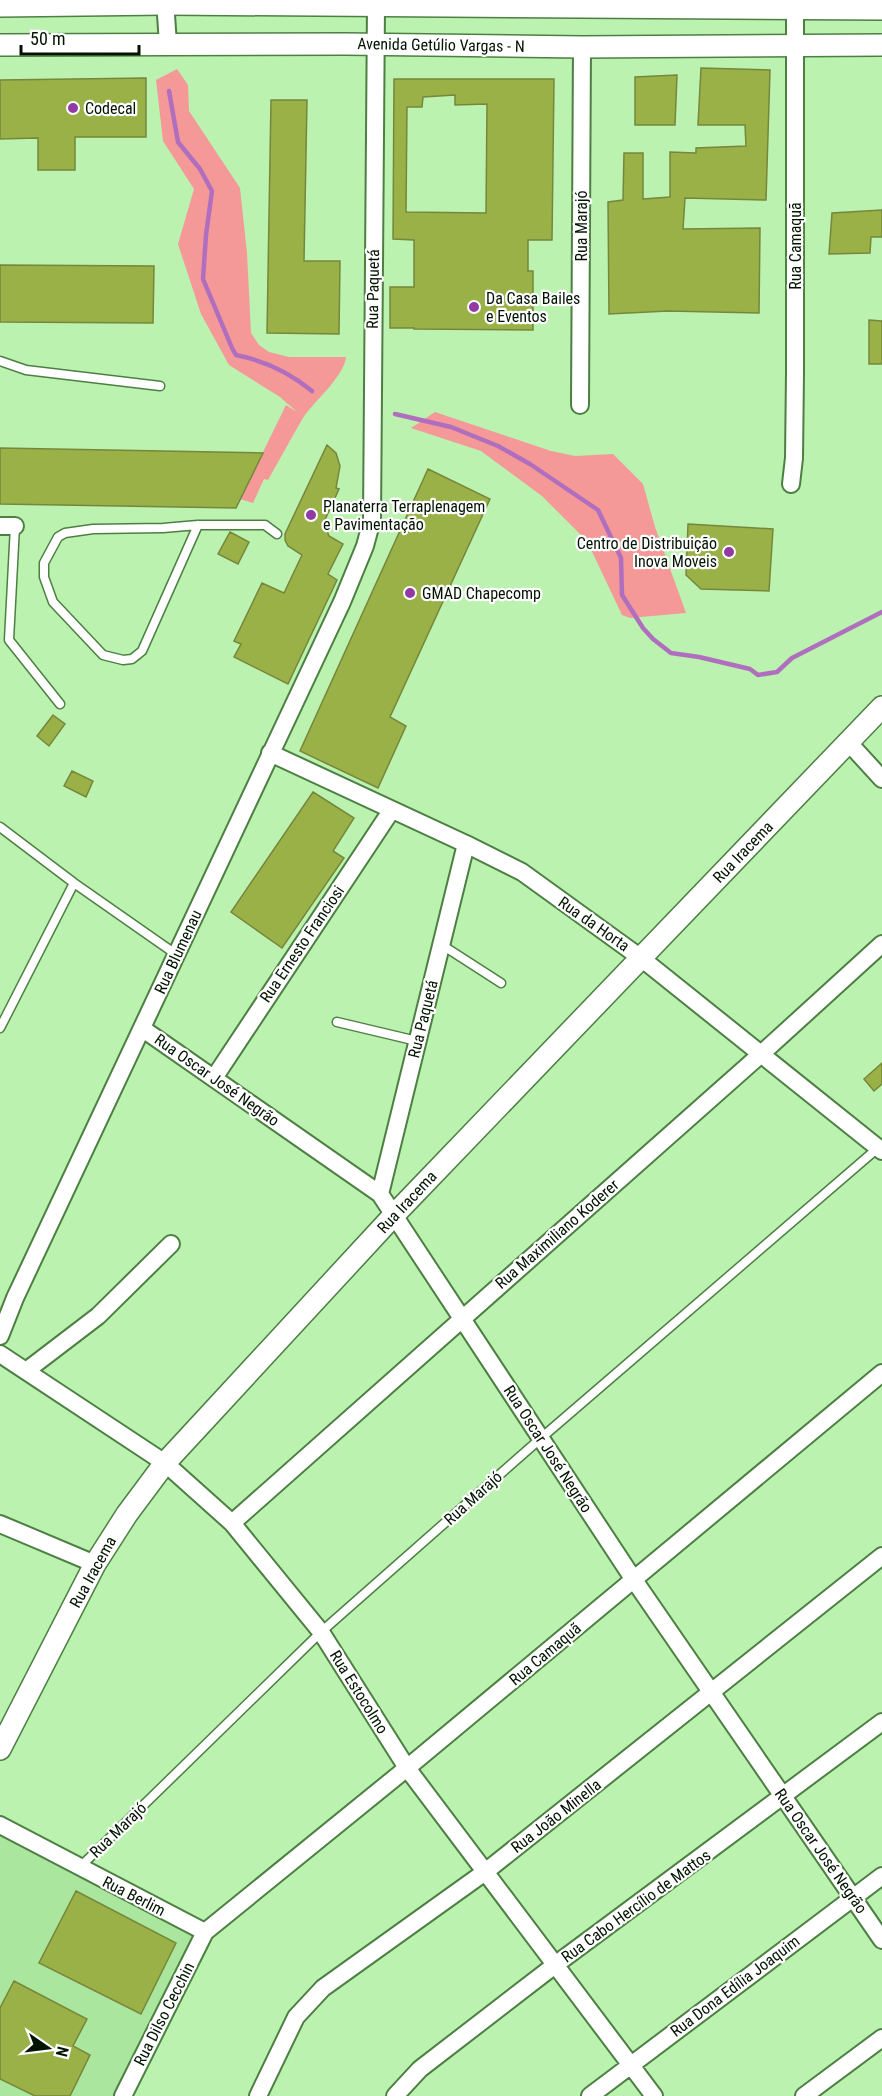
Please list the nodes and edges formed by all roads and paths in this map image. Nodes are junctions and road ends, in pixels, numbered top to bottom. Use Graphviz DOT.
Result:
graph roads {
  1 [pos="166,2"];
  2 [pos="0,6"];
  3 [pos="376,6"];
  4 [pos="795,8"];
  5 [pos="882,9"];
  6 [pos="168,44"];
  7 [pos="376,44"];
  8 [pos="0,45"];
  9 [pos="795,45"];
  10 [pos="882,45"];
  11 [pos="582,47"];
  12 [pos="0,361"];
  13 [pos="160,386"];
  14 [pos="579,405"];
  15 [pos="791,484"];
  16 [pos="198,525"];
  17 [pos="8,526"];
  18 [pos="277,534"];
  19 [pos="357,569"];
  20 [pos="60,704"];
  21 [pos="882,707"];
  22 [pos="849,743"];
  23 [pos="270,753"];
  24 [pos="882,779"];
  25 [pos="391,811"];
  26 [pos="0,827"];
  27 [pos="465,844"];
  28 [pos="74,883"];
  29 [pos="882,944"];
  30 [pos="442,945"];
  31 [pos="177,955"];
  32 [pos="641,957"];
  33 [pos="501,983"];
  34 [pos="337,1022"];
  35 [pos="0,1028"];
  36 [pos="143,1029"];
  37 [pos="417,1041"];
  38 [pos="760,1055"];
  39 [pos="213,1078"];
  40 [pos="881,1148"];
  41 [pos="380,1194"];
  42 [pos="395,1214"];
  43 [pos="171,1244"];
  44 [pos="462,1318"];
  45 [pos="0,1336"];
  46 [pos="0,1354"];
  47 [pos="26,1371"];
  48 [pos="882,1373"];
  49 [pos="540,1439"];
  50 [pos="165,1463"];
  51 [pos="232,1523"];
  52 [pos="0,1524"];
  53 [pos="882,1556"];
  54 [pos="95,1564"];
  55 [pos="634,1580"];
  56 [pos="321,1632"];
  57 [pos="711,1694"];
  58 [pos="882,1722"];
  59 [pos="0,1749"];
  60 [pos="407,1768"];
  61 [pos="783,1797"];
  62 [pos="0,1825"];
  63 [pos="80,1868"];
  64 [pos="485,1872"];
  65 [pos="882,1876"];
  66 [pos="853,1898"];
  67 [pos="205,1932"];
  68 [pos="882,1940"];
  69 [pos="555,1965"];
  70 [pos="882,2038"];
  71 [pos="629,2065"];
  72 [pos="123,2096"];
  73 [pos="258,2096"];
  74 [pos="395,2096"];
  75 [pos="590,2096"];
  76 [pos="654,2096"];
  77 [pos="804,2096"];
  1 -- 2 [label="street"];
  1 -- 3 [label="street"];
  1 -- 6 [label="street"];
  3 -- 4 [label="street"];
  3 -- 7 [label="street, Rua Paquetá"];
  4 -- 5 [label="street"];
  4 -- 9 [label="street, Rua Camaquã"];
  6 -- 7 [label="street, Avenida Getúlio Vargas - N"];
  6 -- 8 [label="street, Avenida Getúlio Vargas - N"];
  7 -- 11 [label="street, Avenida Getúlio Vargas - N"];
  7 -- 19 [label="street, Rua Paquetá"];
  9 -- 10 [label="street, Avenida Getúlio Vargas - N"];
  9 -- 11 [label="street, Avenida Getúlio Vargas - N"];
  9 -- 15 [label="street, Rua Camaquã"];
  11 -- 14 [label="street, Rua Marajó"];
  12 -- 13 [label="lane"];
  16 -- 16 [label="lane"];
  16 -- 18 [label="lane"];
  17 -- 20 [label="lane"];
  19 -- 23 [label="street, Rua Blumenau"];
  21 -- 22 [label="street, Rua Iracema"];
  22 -- 24 [label="street"];
  22 -- 32 [label="street, Rua Iracema"];
  23 -- 25 [label="street, Rua da Horta"];
  23 -- 31 [label="street, Rua Blumenau"];
  25 -- 27 [label="street, Rua da Horta"];
  25 -- 39 [label="street, Rua Ernesto Franciosi"];
  26 -- 28 [label="lane"];
  27 -- 30 [label="street, Rua Paquetá"];
  27 -- 32 [label="street, Rua da Horta"];
  28 -- 31 [label="lane"];
  28 -- 35 [label="lane"];
  29 -- 38 [label="street, Rua Maximiliano Koderer"];
  30 -- 33 [label="lane"];
  30 -- 37 [label="street, Rua Paquetá"];
  31 -- 36 [label="street, Rua Blumenau"];
  32 -- 38 [label="street, Rua da Horta"];
  32 -- 42 [label="street, Rua Iracema"];
  34 -- 37 [label="lane"];
  36 -- 39 [label="street, Rua Oscar José Negrão"];
  36 -- 45 [label="street, Rua Blumenau"];
  37 -- 41 [label="street, Rua Paquetá"];
  38 -- 40 [label="street, Rua da Horta"];
  38 -- 44 [label="street, Rua Maximiliano Koderer"];
  39 -- 41 [label="street, Rua Oscar José Negrão"];
  40 -- 49 [label="lane, Rua Marajó"];
  41 -- 42 [label="street, Rua Oscar José Negrão"];
  42 -- 44 [label="street, Rua Oscar José Negrão"];
  42 -- 50 [label="street, Rua Iracema"];
  43 -- 47 [label="street"];
  44 -- 49 [label="street, Rua Oscar José Negrão"];
  44 -- 51 [label="street, Rua Maximiliano Koderer"];
  46 -- 47 [label="street, Rua Estocolmo"];
  47 -- 50 [label="street, Rua Estocolmo"];
  48 -- 55 [label="street, Rua Camaquã"];
  49 -- 55 [label="street, Rua Oscar José Negrão"];
  49 -- 56 [label="lane, Rua Marajó"];
  50 -- 51 [label="street, Rua Estocolmo"];
  50 -- 54 [label="street, Rua Iracema"];
  51 -- 56 [label="street, Rua Estocolmo"];
  52 -- 54 [label="street"];
  53 -- 57 [label="street, Rua João Minella"];
  54 -- 59 [label="street, Rua Iracema"];
  55 -- 57 [label="street, Rua Oscar José Negrão"];
  55 -- 60 [label="street, Rua Camaquã"];
  56 -- 60 [label="street, Rua Estocolmo"];
  56 -- 63 [label="lane, Rua Marajó"];
  57 -- 61 [label="street, Rua Oscar José Negrão"];
  57 -- 64 [label="street, Rua João Minella"];
  58 -- 61 [label="street, Rua Cabo Hercílio de Mattos"];
  60 -- 64 [label="street, Rua Estocolmo"];
  60 -- 67 [label="street, Rua Camaquã"];
  61 -- 66 [label="street, Rua Oscar José Negrão"];
  61 -- 69 [label="street, Rua Cabo Hercílio de Mattos"];
  62 -- 63 [label="street, Rua Berlim"];
  63 -- 67 [label="street, Rua Berlim"];
  64 -- 69 [label="street, Rua Estocolmo"];
  64 -- 73 [label="street, Rua João Minella"];
  65 -- 66 [label="street, Rua Dona Edília Joaquim"];
  66 -- 68 [label="street, Rua Oscar José Negrão"];
  66 -- 71 [label="street, Rua Dona Edília Joaquim"];
  67 -- 72 [label="street, Rua Dilso Cecchin"];
  69 -- 71 [label="street, Rua Estocolmo"];
  69 -- 74 [label="street, Rua Cabo Hercílio de Mattos"];
  70 -- 77 [label="street"];
  71 -- 75 [label="street, Rua Dona Edília Joaquim"];
  71 -- 76 [label="street, Rua Estocolmo"];
}
